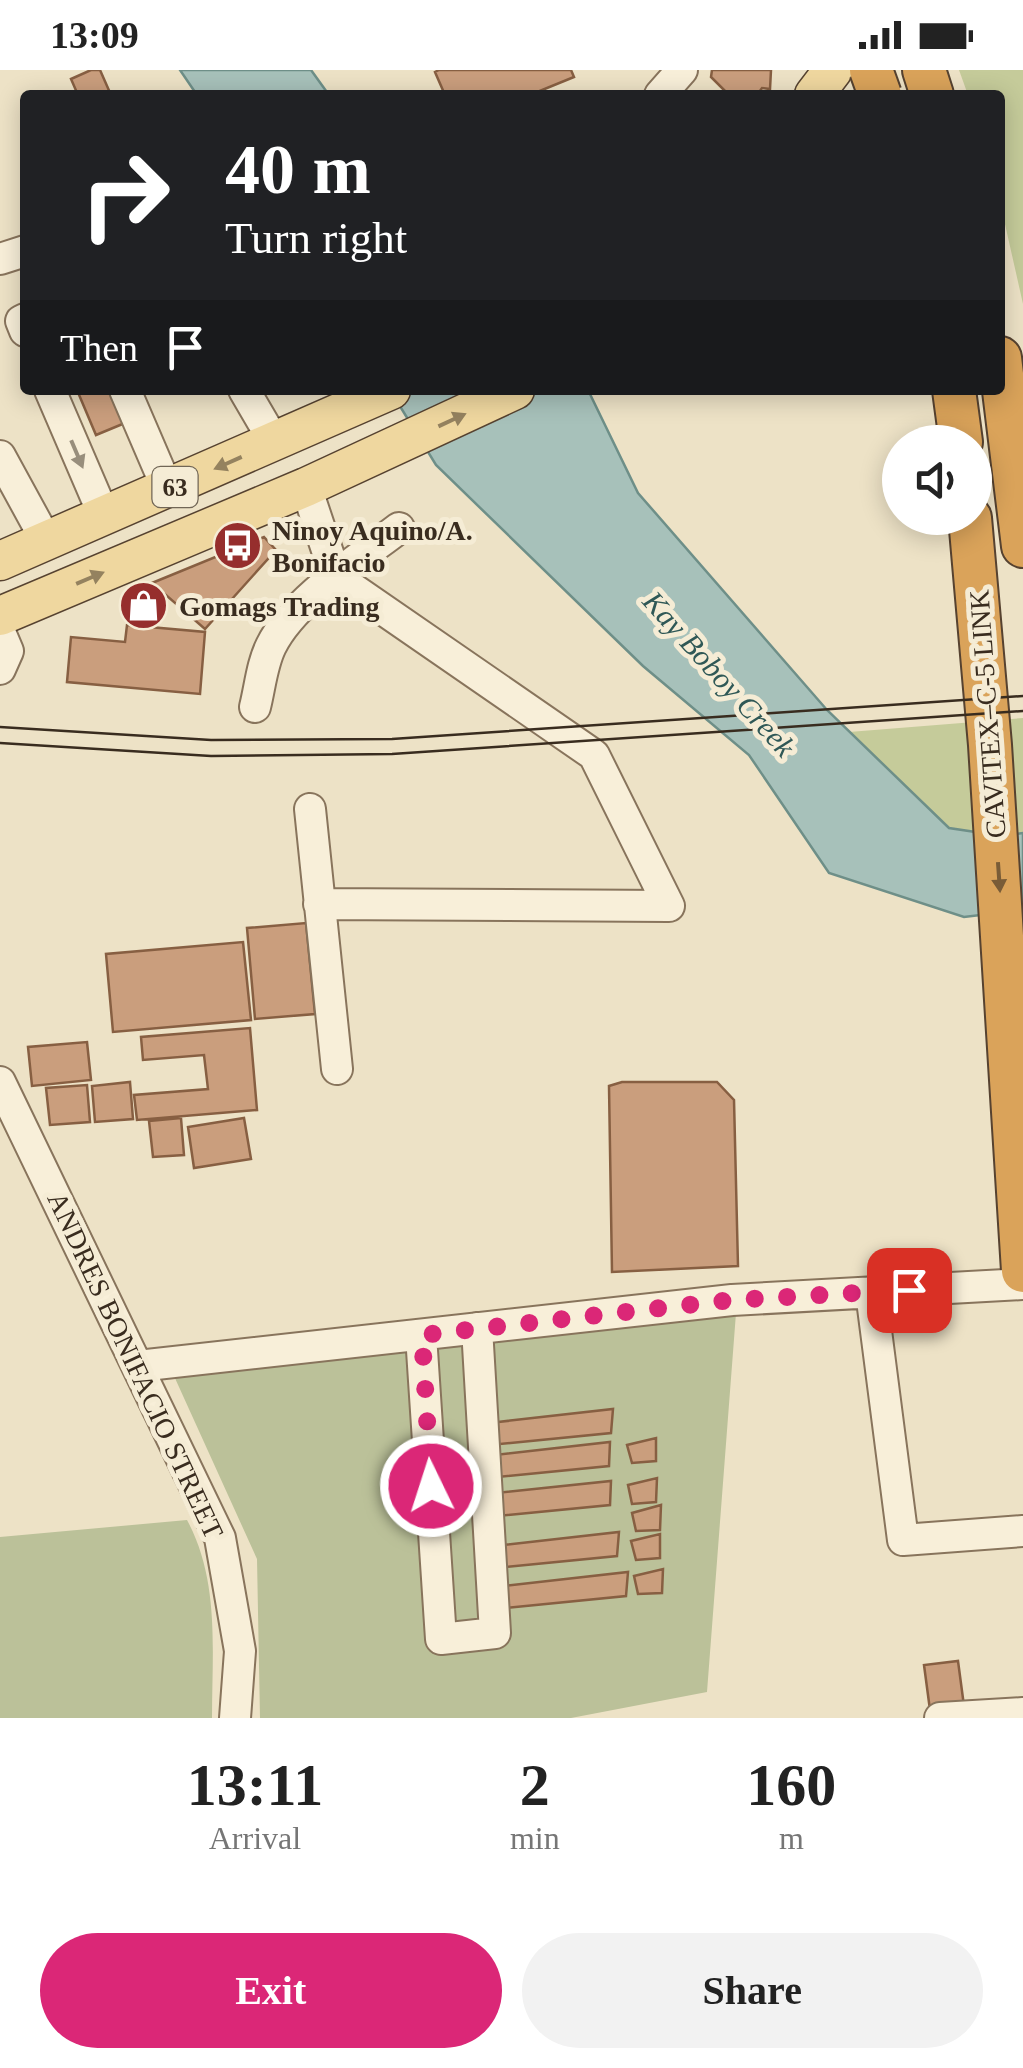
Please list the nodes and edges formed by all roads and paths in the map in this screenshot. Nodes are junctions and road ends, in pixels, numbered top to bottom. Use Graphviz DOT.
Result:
graph roads {
  1 [pos="685,70"];
  2 [pos="834,70"];
  3 [pos="665,90"];
  4 [pos="818,90"];
  5 [pos="52,395"];
  6 [pos="127,395"];
  7 [pos="247,395"];
  8 [pos="380,395"];
  9 [pos="505,395"];
  10 [pos="955,395"];
  11 [pos="1005,395"];
  12 [pos="959,425"];
  13 [pos="275,443"];
  14 [pos="0,456"];
  15 [pos="306,487"];
  16 [pos="168,490"];
  17 [pos="105,518"];
  18 [pos="399,528"];
  19 [pos="972,535"];
  20 [pos="47,542"];
  21 [pos="1023,546"];
  22 [pos="0,562"];
  23 [pos="336,577"];
  24 [pos="0,616"];
  25 [pos="0,632"];
  26 [pos="0,669"];
  27 [pos="255,707"];
  28 [pos="310,809"];
  29 [pos="319,904"];
  30 [pos="337,1070"];
  31 [pos="0,1082"];
  32 [pos="1023,1271"];
  33 [pos="1023,1284"];
  34 [pos="871,1292"];
  35 [pos="477,1328"];
  36 [pos="422,1335"];
  37 [pos="138,1366"];
  38 [pos="1023,1532"];
  39 [pos="1023,1713"];
  40 [pos="984,1717"];
  41 [pos="234,1718"];
  42 [pos="940,1718"];
  1 -- 3 [label="street"];
  2 -- 4 [label="main road"];
  5 -- 17 [label="street, one-way"];
  6 -- 16 [label="street"];
  7 -- 13 [label="street"];
  8 -- 13 [label="main road, 63"];
  15 -- 9 [label="main road, 63, one-way"];
  10 -- 12 [label="highway"];
  11 -- 21 [label="highway"];
  13 -- 16 [label="main road, 63, one-way"];
  14 -- 20 [label="street"];
  15 -- 23 [label="street"];
  24 -- 15 [label="main road, 63, one-way"];
  16 -- 17 [label="main road, 63"];
  17 -- 20 [label="main road, 63"];
  18 -- 23 [label="street"];
  19 -- 32 [label="highway, CAVITEX–C-5 LINK, one-way"];
  20 -- 22 [label="main road, 63"];
  23 -- 27 [label="street"];
  23 -- 29 [label="street"];
  25 -- 26 [label="street"];
  28 -- 29 [label="street"];
  29 -- 30 [label="street"];
  31 -- 37 [label="street, ANDRES BONIFACIO STREET"];
  33 -- 34 [label="street"];
  34 -- 35 [label="street"];
  34 -- 38 [label="street"];
  35 -- 36 [label="street"];
  35 -- 36 [label="street"];
  36 -- 37 [label="street"];
  37 -- 41 [label="street, ANDRES BONIFACIO STREET"];
  39 -- 40 [label="street"];
  40 -- 42 [label="street"];
}
